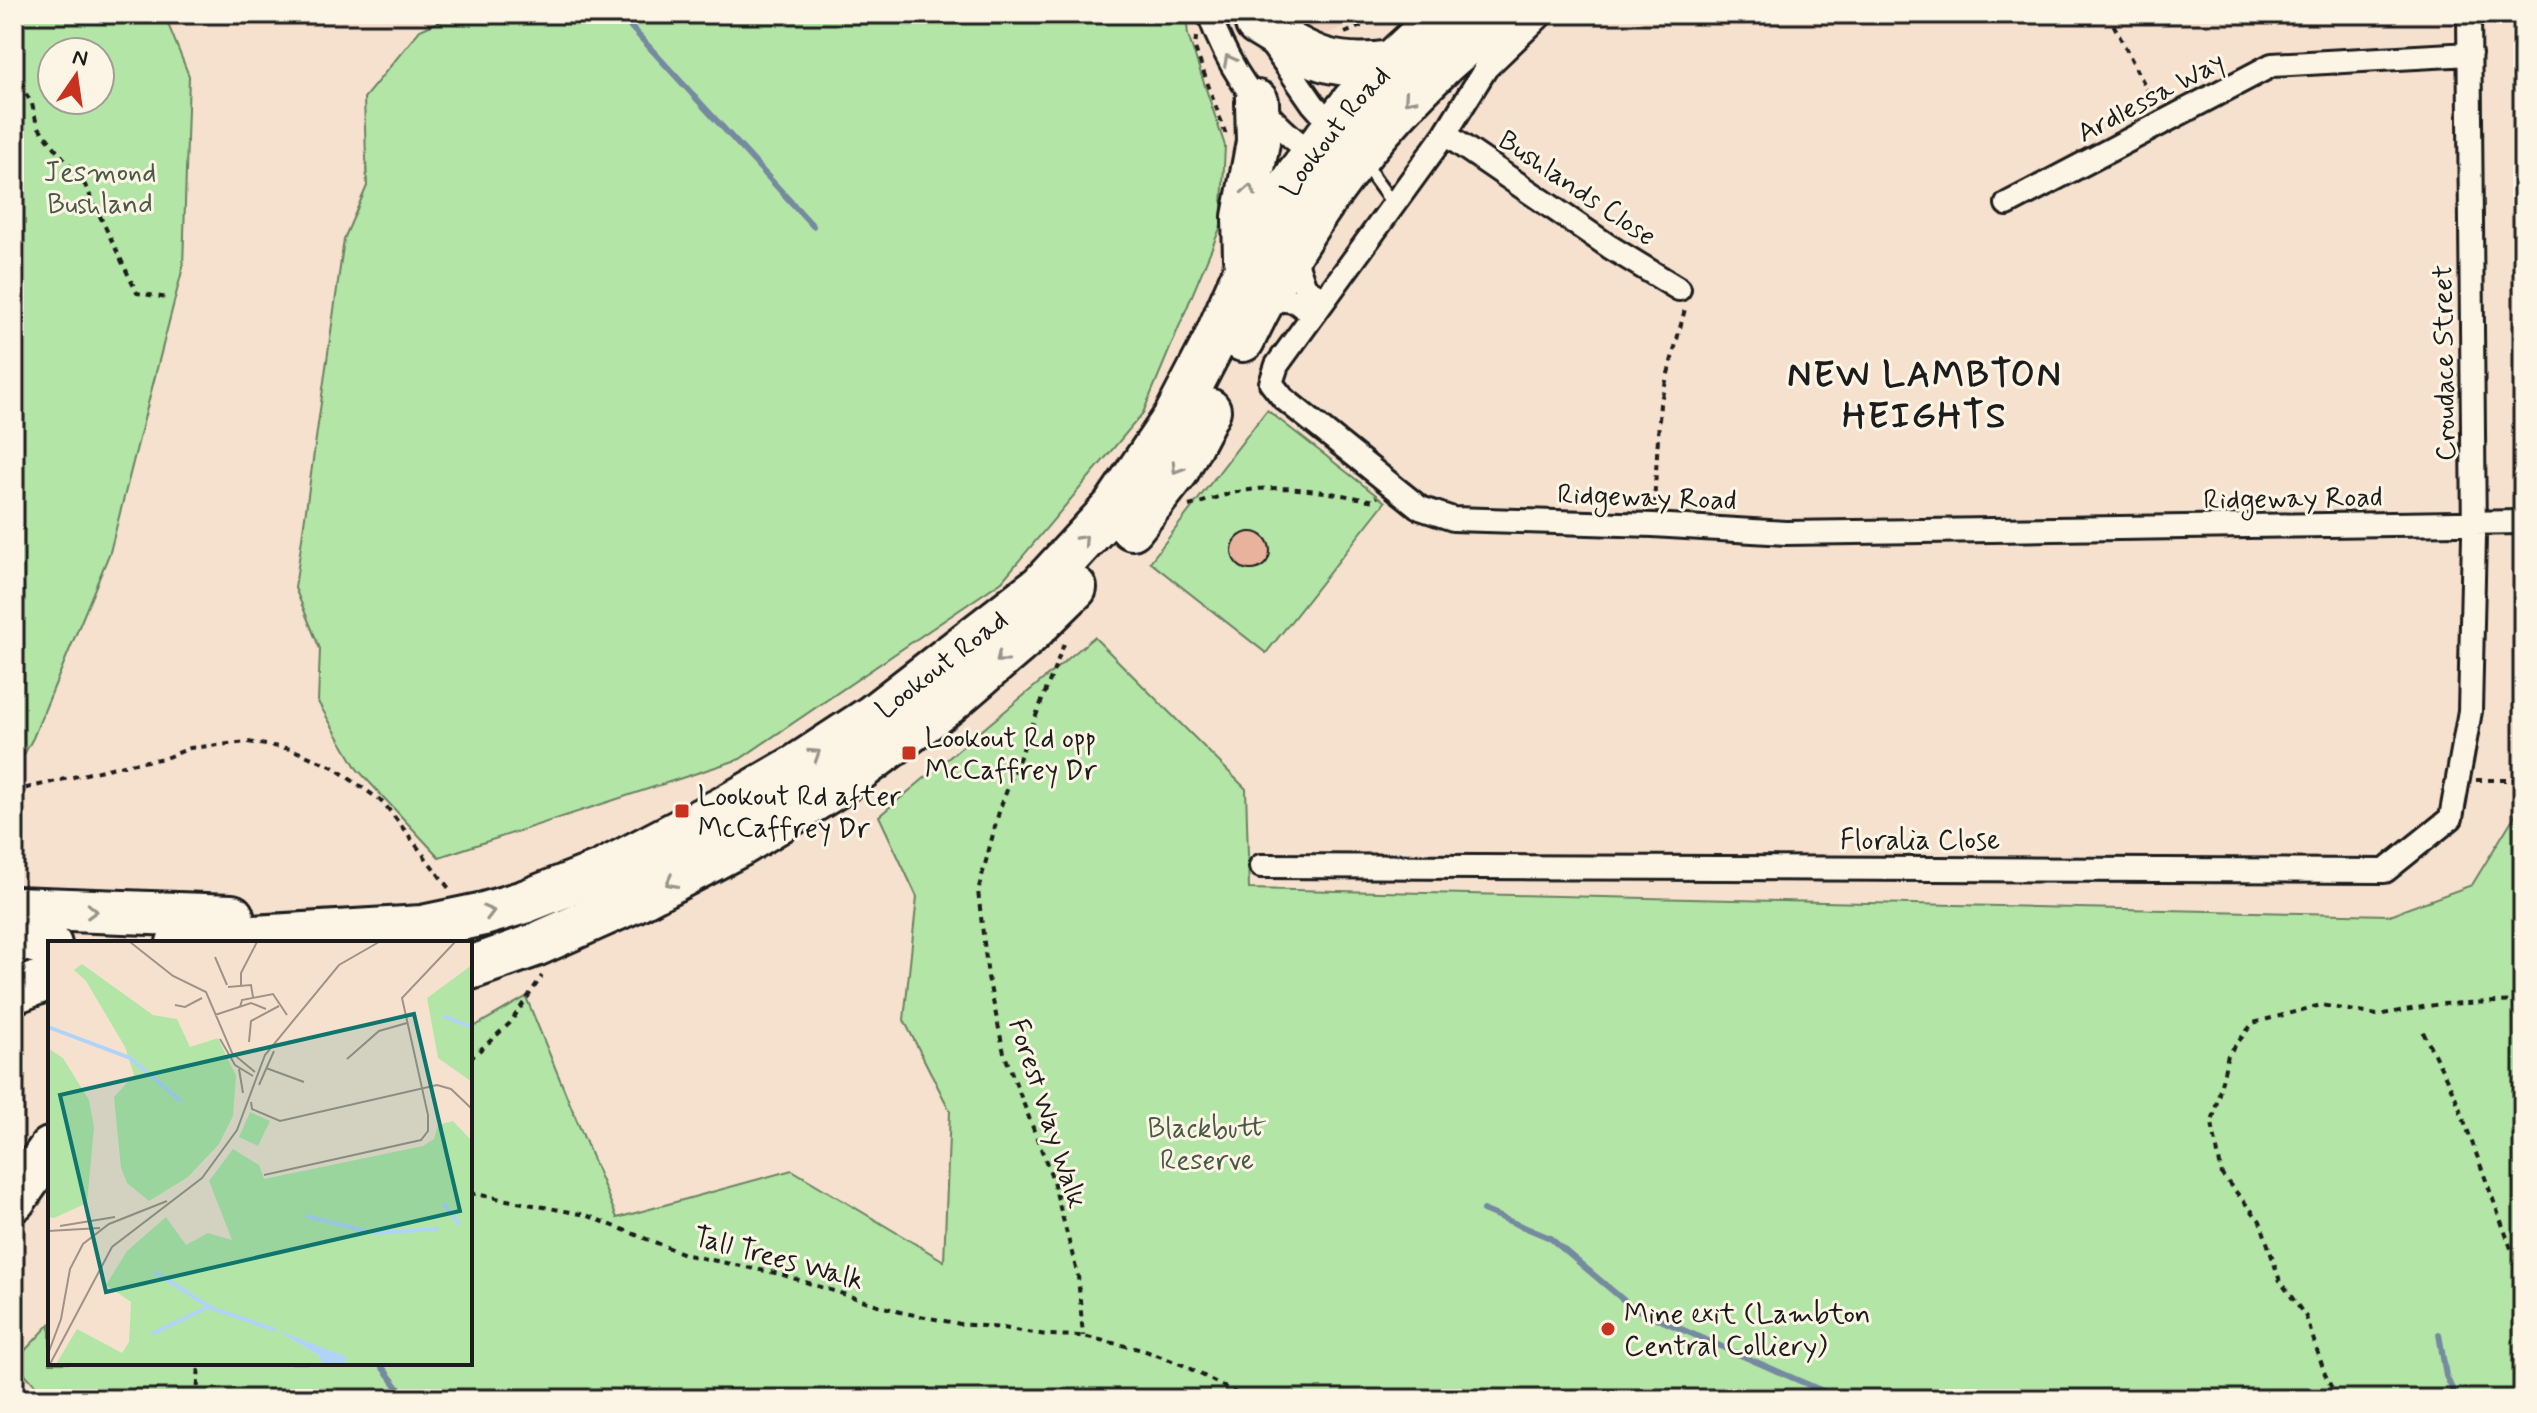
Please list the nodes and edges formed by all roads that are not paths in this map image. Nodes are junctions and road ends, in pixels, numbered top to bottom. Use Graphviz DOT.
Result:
graph roads {
  1 [pos="1209,14"];
  2 [pos="1444,14"];
  3 [pos="2469,14"];
  4 [pos="1522,15"];
  5 [pos="1255,19"];
  6 [pos="2470,54"];
  7 [pos="1392,62"];
  8 [pos="1257,102"];
  9 [pos="1445,134"];
  10 [pos="1345,138"];
  11 [pos="1393,204"];
  12 [pos="2007,204"];
  13 [pos="1292,251"];
  14 [pos="1254,283"];
  15 [pos="1677,296"];
  16 [pos="1318,307"];
  17 [pos="2523,522"];
  18 [pos="2474,524"];
  19 [pos="2470,711"];
  20 [pos="1261,866"];
  21 [pos="14,908"];
  22 [pos="598,917"];
  23 [pos="385,930"];
  24 [pos="14,936"];
  25 [pos="193,941"];
  26 [pos="48,944"];
  27 [pos="472,945"];
  28 [pos="14,963"];
  29 [pos="48,965"];
  30 [pos="472,967"];
  31 [pos="48,979"];
  32 [pos="14,992"];
  33 [pos="48,993"];
  34 [pos="14,998"];
  35 [pos="48,1152"];
  36 [pos="48,1175"];
  37 [pos="14,1200"];
  38 [pos="14,1211"];
  8 -- 1 [label="street, one-way"];
  2 -- 7 [label="highway, Lookout Road"];
  3 -- 6 [label="street, Croudace Street"];
  4 -- 9 [label="street, Ridgeway Road"];
  4 -- 10 [label="highway, Lookout Road, one-way"];
  5 -- 7 [label="highway"];
  5 -- 10 [label="street"];
  6 -- 12 [label="street, Ardlessa Way"];
  6 -- 18 [label="street, Croudace Street"];
  7 -- 10 [label="highway, Lookout Road"];
  8 -- 10 [label="street"];
  14 -- 8 [label="highway, one-way"];
  9 -- 11 [label="street, Ridgeway Road"];
  9 -- 15 [label="street, Bushlands Close"];
  10 -- 11 [label="lane"];
  10 -- 13 [label="highway, Lookout Road"];
  10 -- 14 [label="highway, Lookout Road"];
  11 -- 16 [label="street, Ridgeway Road"];
  13 -- 14 [label="highway, Lookout Road"];
  13 -- 16 [label="street"];
  14 -- 16 [label="street"];
  14 -- 22 [label="highway, Lookout Road, one-way"];
  23 -- 14 [label="highway, Lookout Road, one-way"];
  16 -- 18 [label="street, Ridgeway Road"];
  17 -- 18 [label="street, Ridgeway Road"];
  18 -- 19 [label="street, Croudace Street"];
  19 -- 20 [label="street, Floralia Close"];
  21 -- 23 [label="highway, one-way"];
  22 -- 27 [label="highway"];
  22 -- 30 [label="highway, Lookout Road"];
  23 -- 25 [label="highway, Lookout Road"];
  24 -- 26 [label="highway"];
  28 -- 29 [label="highway"];
  31 -- 32 [label="highway"];
  33 -- 34 [label="highway"];
  35 -- 37 [label="highway"];
  36 -- 38 [label="highway"];
}
